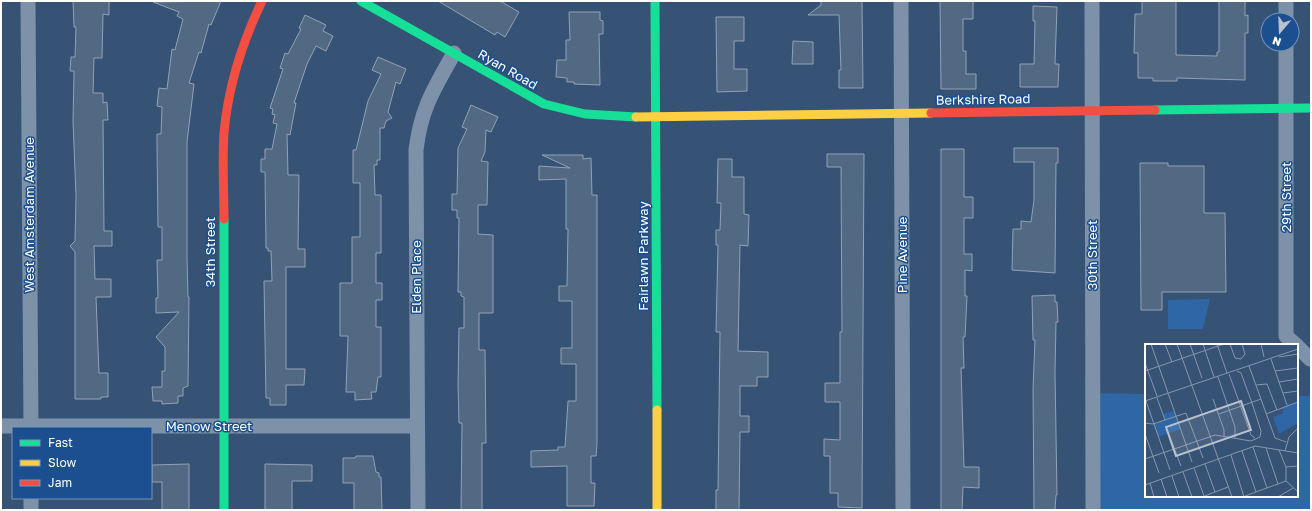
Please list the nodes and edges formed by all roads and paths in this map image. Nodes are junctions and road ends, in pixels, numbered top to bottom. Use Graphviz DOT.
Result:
graph roads {
  1 [pos="28,1"];
  2 [pos="262,1"];
  3 [pos="361,1"];
  4 [pos="655,1"];
  5 [pos="901,1"];
  6 [pos="1092,1"];
  7 [pos="1286,1"];
  8 [pos="1286,12"];
  9 [pos="1286,52"];
  10 [pos="454,53"];
  11 [pos="1286,107"];
  12 [pos="1311,108"];
  13 [pos="1091,110"];
  14 [pos="902,113"];
  15 [pos="655,117"];
  16 [pos="1294,344"];
  17 [pos="1298,348"];
  18 [pos="1310,359"];
  19 [pos="1,426"];
  20 [pos="223,426"];
  21 [pos="417,426"];
  22 [pos="31,427"];
  23 [pos="31,499"];
  24 [pos="31,510"];
  25 [pos="224,510"];
  26 [pos="418,510"];
  27 [pos="657,510"];
  28 [pos="903,510"];
  29 [pos="1093,510"];
  1 -- 22 [label="street, West Amsterdam Avenue"];
  2 -- 20 [label="street, 34th Street"];
  3 -- 10 [label="street, Ryan Road"];
  4 -- 15 [label="street, Fairlawn Parkway"];
  5 -- 14 [label="street, Pine Avenue"];
  6 -- 13 [label="street, 30th Street"];
  7 -- 8 [label="street"];
  9 -- 11 [label="street, 29th Street"];
  10 -- 15 [label="street, Ryan Road"];
  10 -- 21 [label="street, Elden Place"];
  11 -- 12 [label="street, Berkshire Road"];
  11 -- 13 [label="street, Berkshire Road"];
  11 -- 16 [label="street, 29th Street"];
  13 -- 14 [label="street, Berkshire Road"];
  13 -- 29 [label="street, 30th Street"];
  14 -- 15 [label="street, Berkshire Road"];
  14 -- 28 [label="street, Pine Avenue"];
  15 -- 27 [label="street, Fairlawn Parkway"];
  17 -- 18 [label="street, 29th Street"];
  19 -- 22 [label="street, Menow Street"];
  20 -- 21 [label="street, Menow Street"];
  20 -- 22 [label="street, Menow Street"];
  20 -- 25 [label="street, 34th Street"];
  21 -- 26 [label="street, Elden Place"];
  23 -- 24 [label="street"];
}
